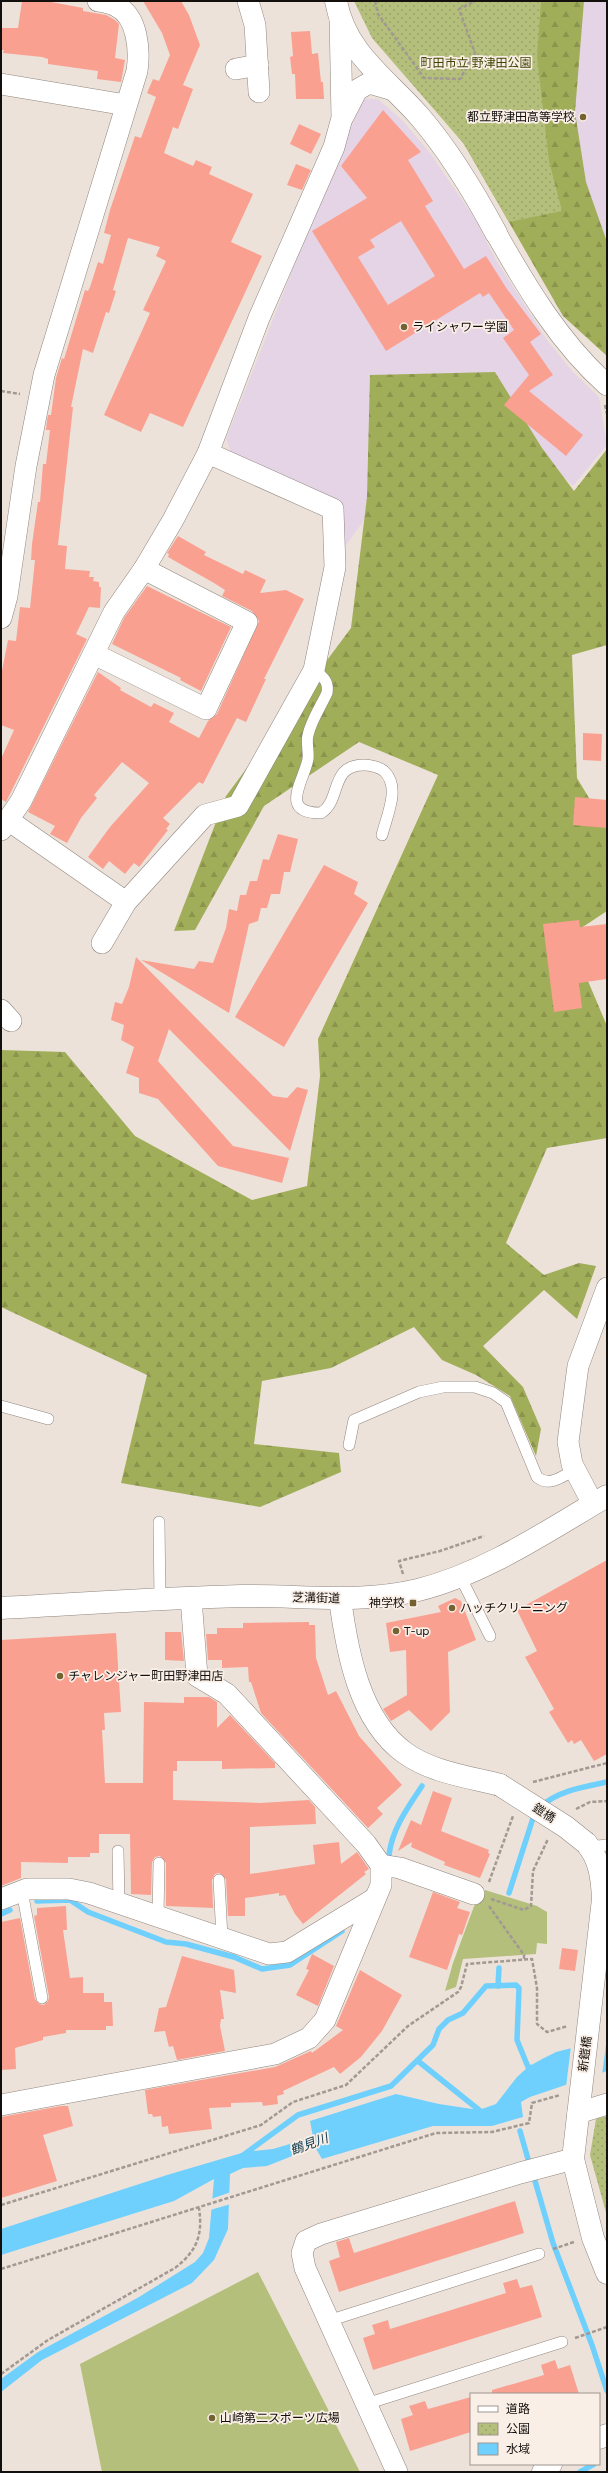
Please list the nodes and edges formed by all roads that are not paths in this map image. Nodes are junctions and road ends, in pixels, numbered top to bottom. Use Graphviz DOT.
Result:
graph roads {
  1 [pos="98,1"];
  2 [pos="248,1"];
  3 [pos="338,9"];
  4 [pos="258,65"];
  5 [pos="236,69"];
  6 [pos="1,84"];
  7 [pos="393,90"];
  8 [pos="259,92"];
  9 [pos="126,105"];
  10 [pos="342,118"];
  11 [pos="496,233"];
  12 [pos="607,385"];
  13 [pos="208,453"];
  14 [pos="144,569"];
  15 [pos="1,618"];
  16 [pos="94,654"];
  17 [pos="314,670"];
  18 [pos="4,825"];
  19 [pos="382,834"];
  20 [pos="126,902"];
  21 [pos="102,943"];
  22 [pos="607,1288"];
  23 [pos="1,1406"];
  24 [pos="48,1419"];
  25 [pos="349,1445"];
  26 [pos="574,1470"];
  27 [pos="600,1500"];
  28 [pos="159,1522"];
  29 [pos="460,1576"];
  30 [pos="191,1598"];
  31 [pos="340,1599"];
  32 [pos="160,1600"];
  33 [pos="1,1608"];
  34 [pos="490,1636"];
  35 [pos="594,1845"];
  36 [pos="118,1851"];
  37 [pos="159,1863"];
  38 [pos="381,1865"];
  39 [pos="219,1880"];
  40 [pos="22,1891"];
  41 [pos="482,1898"];
  42 [pos="1,1899"];
  43 [pos="374,1899"];
  44 [pos="119,1903"];
  45 [pos="158,1916"];
  46 [pos="222,1938"];
  47 [pos="42,1998"];
  48 [pos="607,2104"];
  49 [pos="1,2106"];
  50 [pos="578,2113"];
  51 [pos="573,2159"];
  52 [pos="539,2254"];
  53 [pos="607,2273"];
  54 [pos="328,2320"];
  55 [pos="562,2342"];
  56 [pos="366,2404"];
  57 [pos="397,2472"];
  1 -- 9 [label="street"];
  2 -- 4 [label="street"];
  3 -- 7 [label="street"];
  3 -- 10 [label="street"];
  4 -- 5 [label="street"];
  4 -- 8 [label="street"];
  6 -- 9 [label="street"];
  7 -- 10 [label="street"];
  7 -- 11 [label="street"];
  9 -- 15 [label="street"];
  10 -- 13 [label="street"];
  11 -- 12 [label="street"];
  13 -- 14 [label="street"];
  13 -- 17 [label="street"];
  14 -- 16 [label="street"];
  14 -- 16 [label="street"];
  16 -- 18 [label="street"];
  17 -- 19 [label="lane"];
  17 -- 20 [label="street"];
  18 -- 20 [label="street"];
  20 -- 21 [label="street"];
  22 -- 26 [label="street"];
  23 -- 24 [label="lane"];
  25 -- 26 [label="lane"];
  26 -- 27 [label="street"];
  27 -- 29 [label="street, 芝溝街道"];
  28 -- 32 [label="lane"];
  29 -- 31 [label="street, 芝溝街道"];
  29 -- 34 [label="lane"];
  30 -- 31 [label="street, 芝溝街道"];
  30 -- 32 [label="street, 芝溝街道"];
  30 -- 38 [label="street"];
  31 -- 35 [label="street, 鎧橋, bridge"];
  32 -- 33 [label="street, 芝溝街道"];
  35 -- 50 [label="street, 新鎧橋"];
  36 -- 44 [label="lane"];
  37 -- 45 [label="lane"];
  38 -- 41 [label="street"];
  38 -- 43 [label="street"];
  39 -- 46 [label="lane"];
  40 -- 42 [label="street"];
  40 -- 44 [label="street"];
  40 -- 47 [label="lane"];
  43 -- 46 [label="street"];
  43 -- 49 [label="street"];
  44 -- 45 [label="street"];
  45 -- 46 [label="street"];
  48 -- 50 [label="street"];
  50 -- 51 [label="street, 新鎧橋"];
  51 -- 53 [label="street"];
  51 -- 54 [label="street"];
  52 -- 54 [label="lane"];
  54 -- 56 [label="street"];
  55 -- 56 [label="lane"];
  56 -- 57 [label="street"];
}
